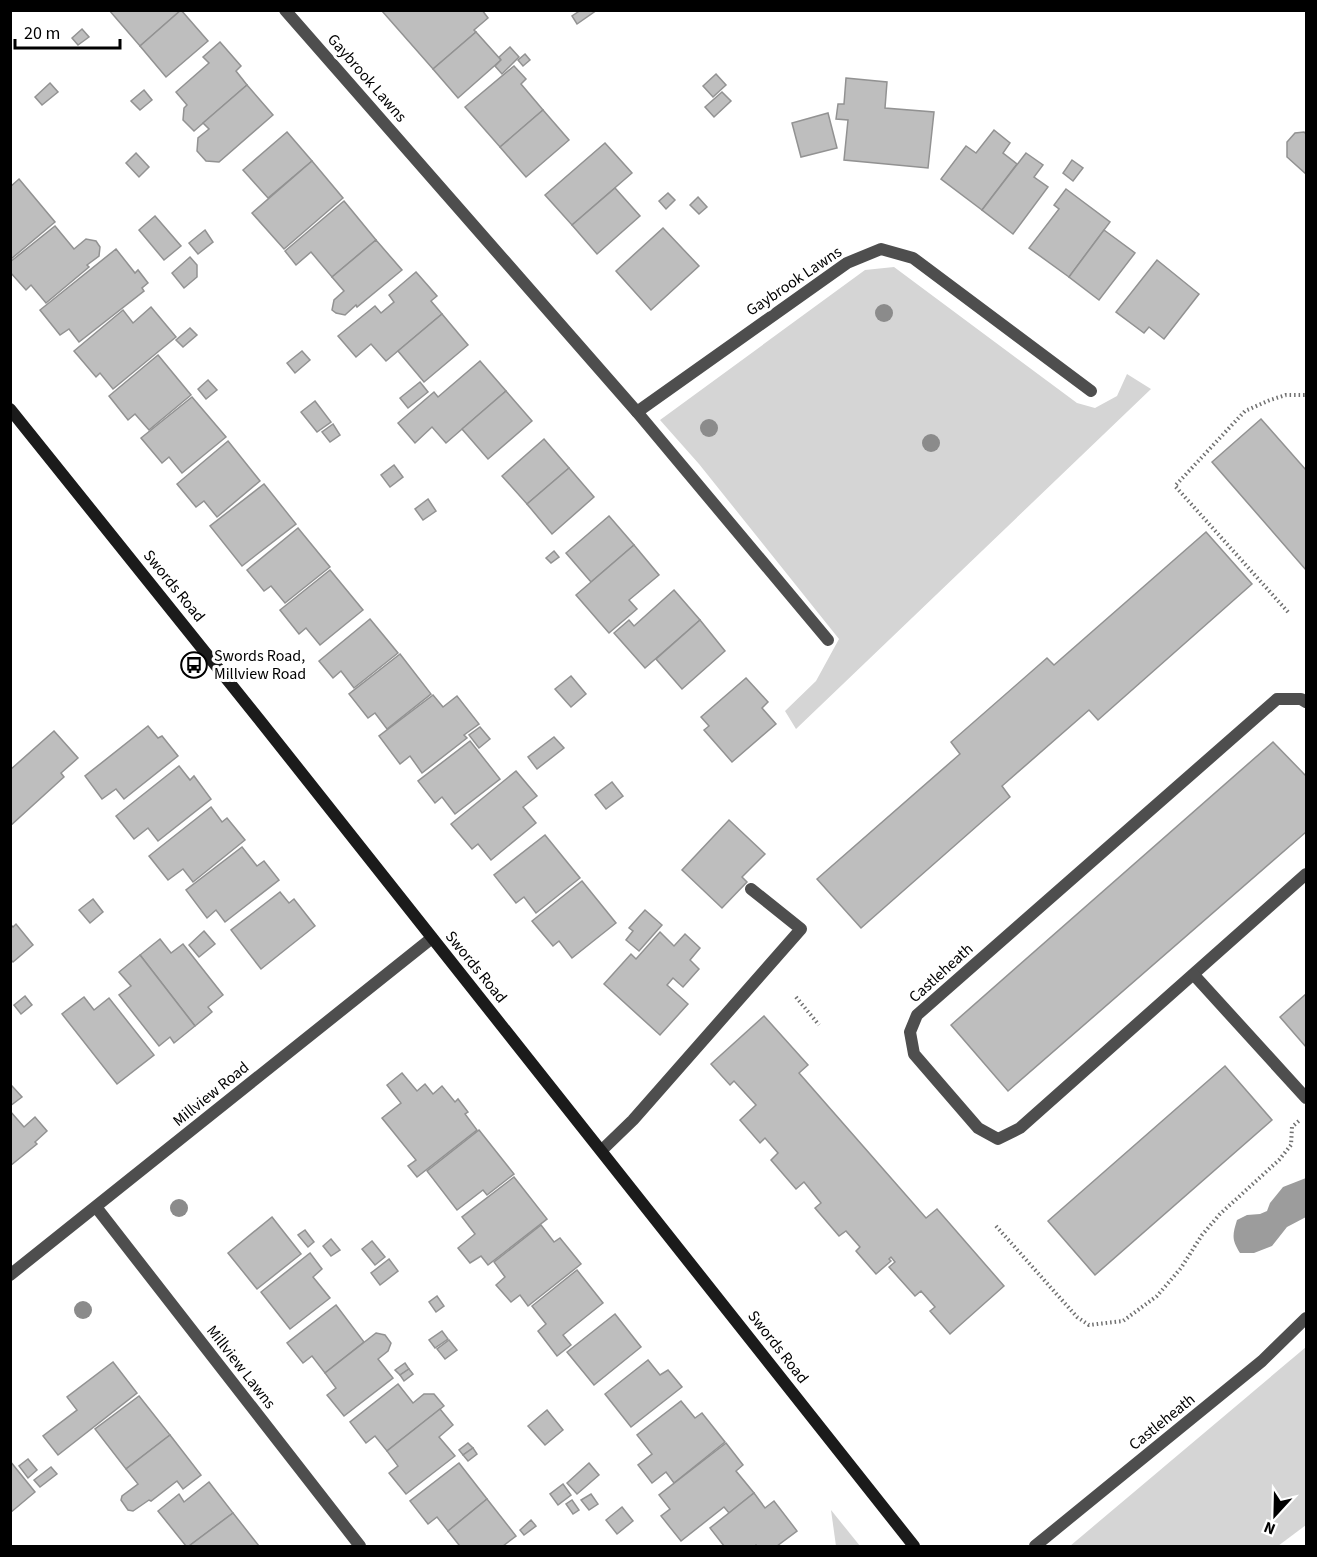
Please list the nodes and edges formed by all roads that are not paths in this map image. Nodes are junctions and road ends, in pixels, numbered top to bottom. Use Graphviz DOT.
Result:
graph roads {
  1 [pos="285,10"];
  2 [pos="1091,391"];
  3 [pos="10,409"];
  4 [pos="637,412"];
  5 [pos="828,640"];
  6 [pos="1306,702"];
  7 [pos="1306,874"];
  8 [pos="751,889"];
  9 [pos="432,938"];
  10 [pos="1194,975"];
  11 [pos="1306,1098"];
  12 [pos="602,1150"];
  13 [pos="96,1207"];
  14 [pos="10,1275"];
  15 [pos="1306,1318"];
  16 [pos="360,1546"];
  17 [pos="914,1546"];
  18 [pos="1035,1546"];
  1 -- 4 [label="street, Gaybrook Lawns"];
  2 -- 4 [label="street, Gaybrook Lawns"];
  3 -- 9 [label="main road, Swords Road"];
  4 -- 5 [label="street, Gaybrook Lawns"];
  6 -- 10 [label="street, Castleheath"];
  7 -- 10 [label="street, Castleheath"];
  8 -- 12 [label="street"];
  9 -- 12 [label="main road, Swords Road"];
  9 -- 13 [label="street, Millview Road"];
  10 -- 11 [label="street"];
  12 -- 17 [label="main road, Swords Road"];
  13 -- 14 [label="street, Millview Road"];
  13 -- 16 [label="street, Millview Lawns"];
  15 -- 18 [label="street, Castleheath"];
}
